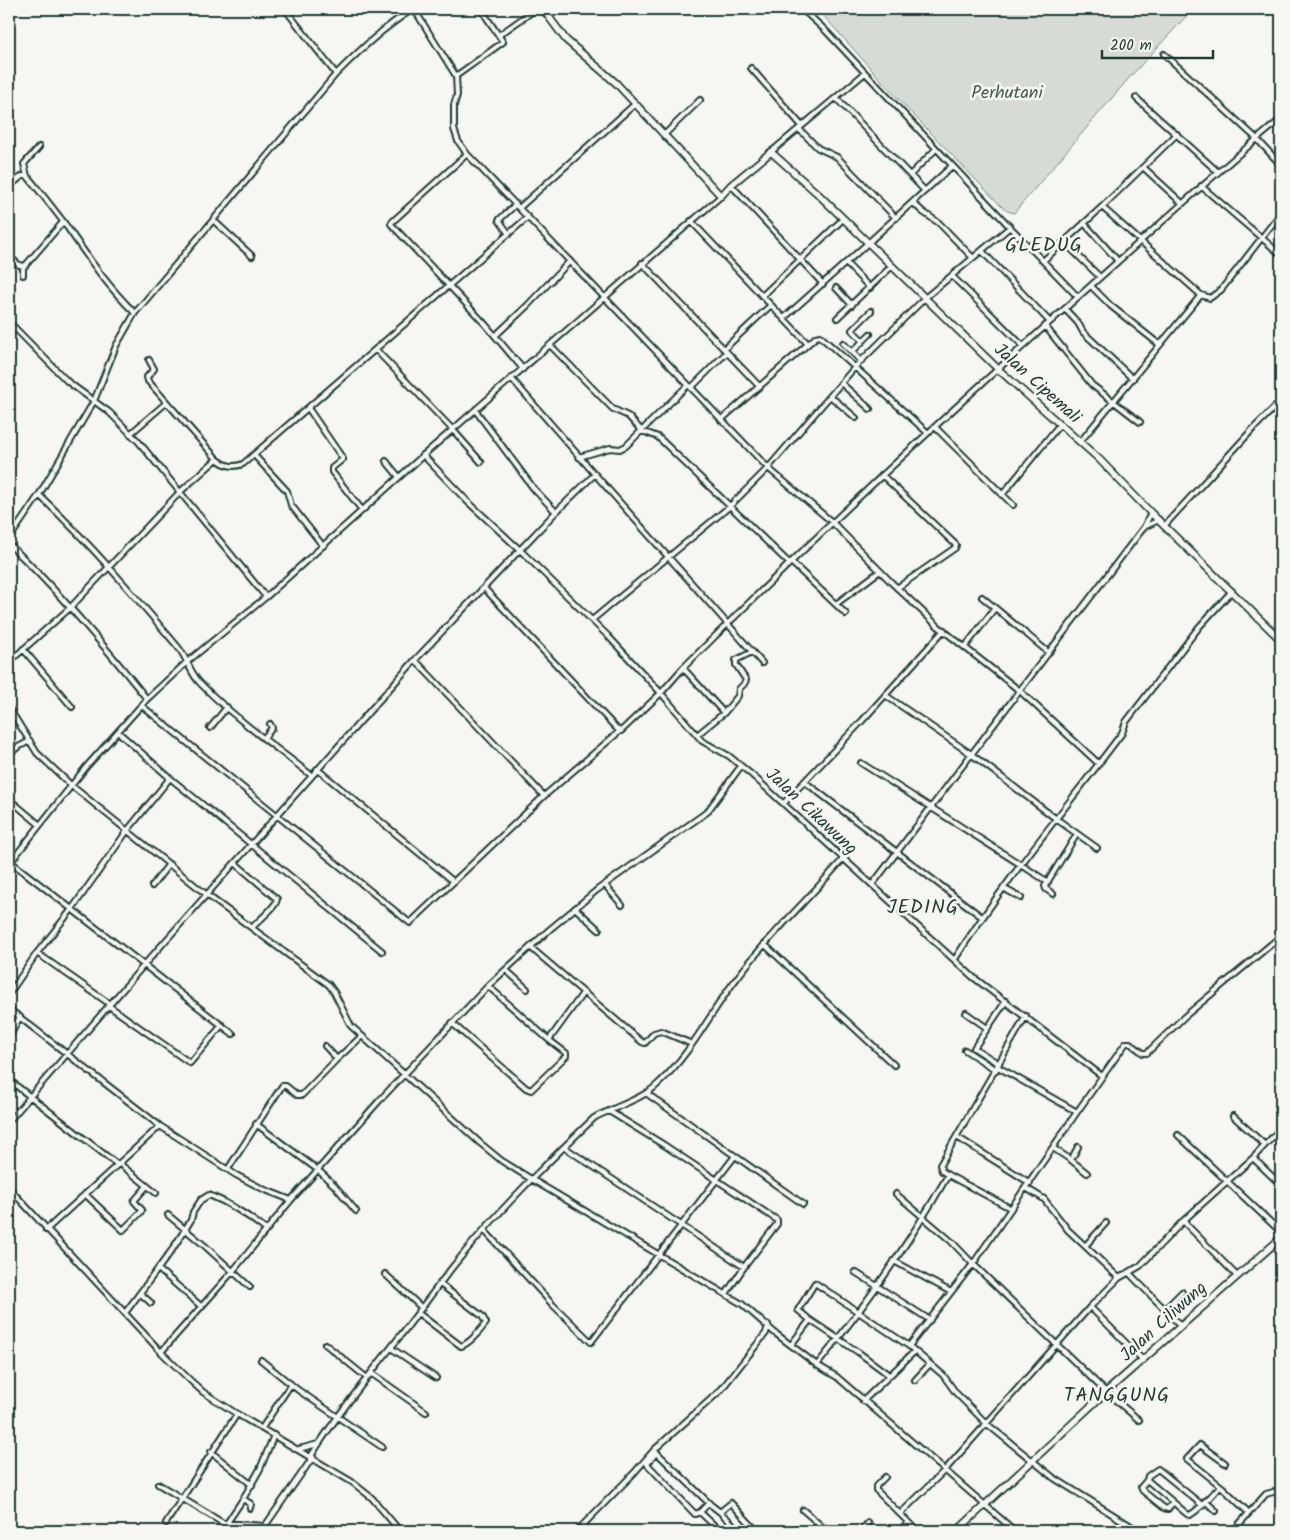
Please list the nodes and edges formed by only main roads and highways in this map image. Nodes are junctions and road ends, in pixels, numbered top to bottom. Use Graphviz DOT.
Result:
graph roads {
  1 [pos="545,9"];
  2 [pos="1281,640"];
  3 [pos="1281,1238"];
  4 [pos="957,1531"];
  1 -- 2 [label="main road, Jalan Cipemali"];
  3 -- 4 [label="main road, Jalan Ciliwung"];
}
